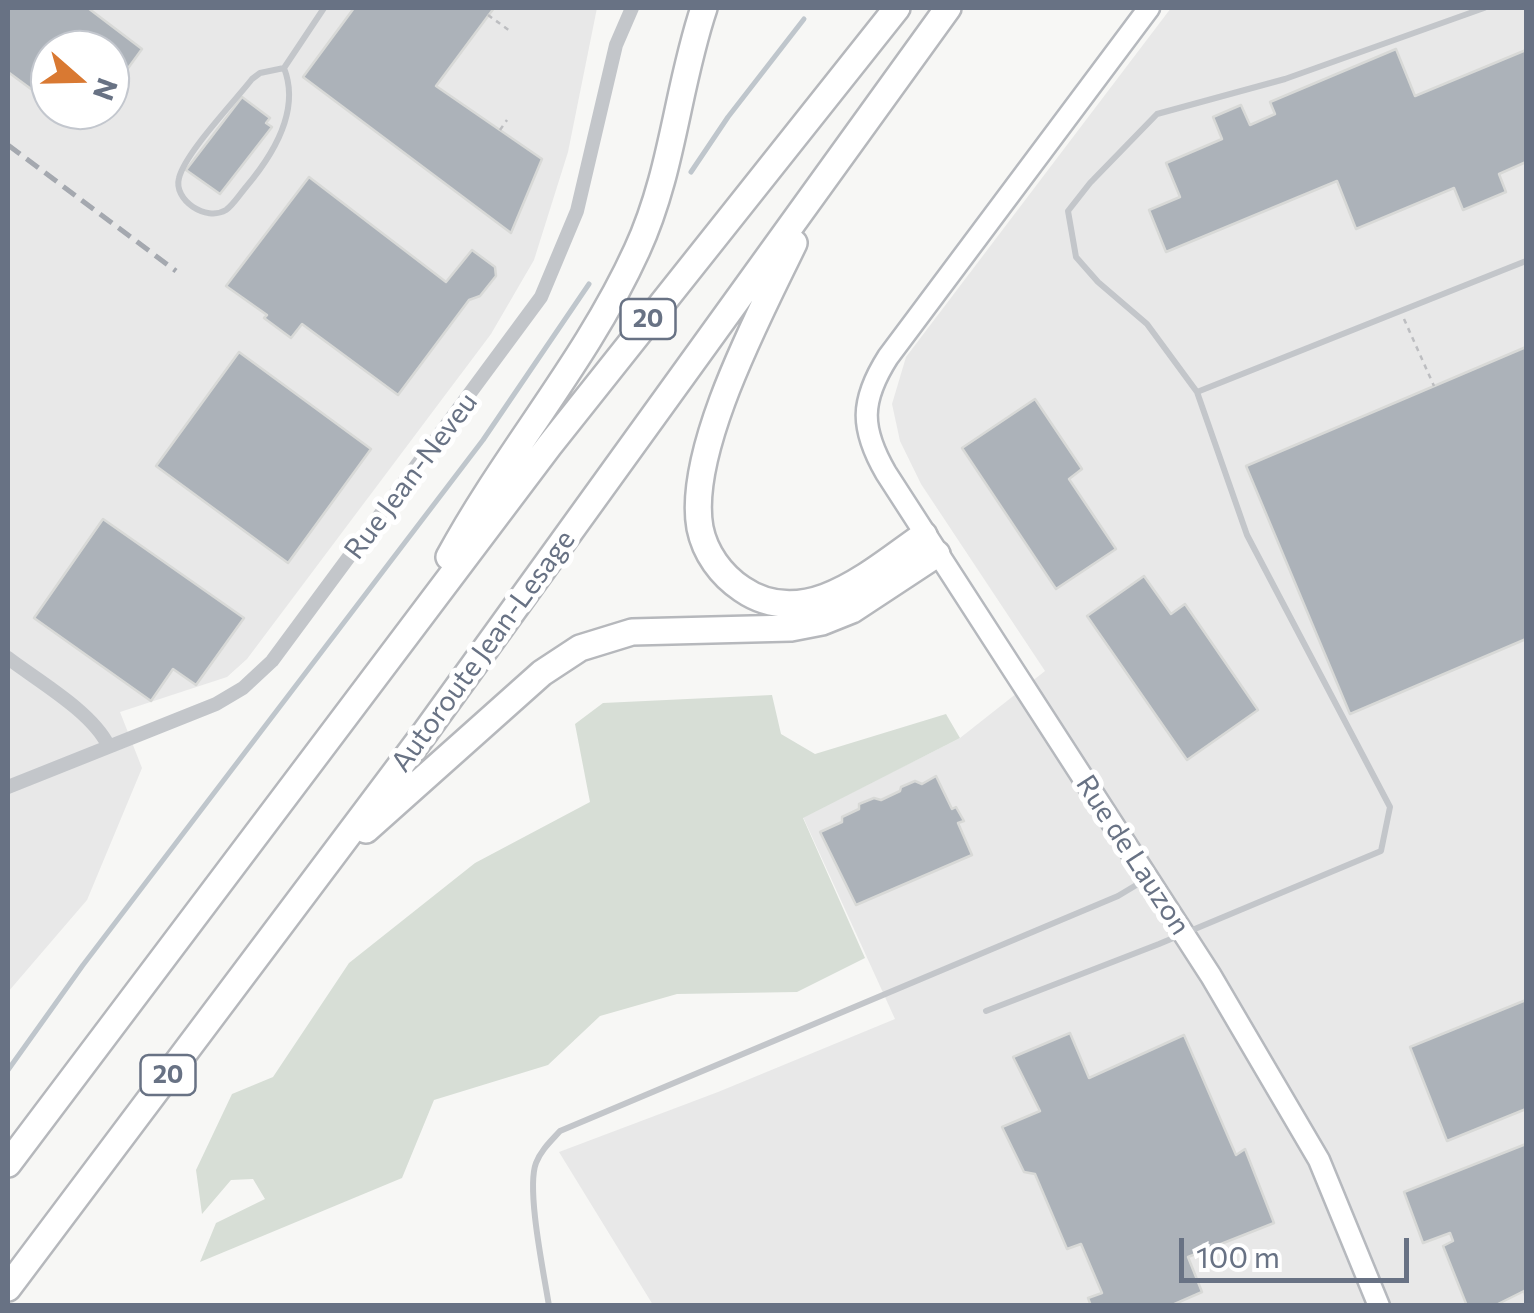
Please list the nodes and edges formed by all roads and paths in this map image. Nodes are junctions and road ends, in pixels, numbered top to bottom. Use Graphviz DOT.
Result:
graph roads {
  1 [pos="324,8"];
  2 [pos="632,8"];
  3 [pos="704,8"];
  4 [pos="897,8"];
  5 [pos="948,8"];
  6 [pos="1149,8"];
  7 [pos="1484,8"];
  8 [pos="488,15"];
  9 [pos="510,31"];
  10 [pos="284,68"];
  11 [pos="508,120"];
  12 [pos="500,130"];
  13 [pos="828,173"];
  14 [pos="1526,261"];
  15 [pos="1401,311"];
  16 [pos="1434,386"];
  17 [pos="1197,392"];
  18 [pos="931,544"];
  19 [pos="405,636"];
  20 [pos="8,658"];
  21 [pos="108,746"];
  22 [pos="8,788"];
  23 [pos="328,862"];
  24 [pos="1148,877"];
  25 [pos="1184,932"];
  26 [pos="986,1011"];
  27 [pos="61,1092"];
  28 [pos="8,1135"];
  29 [pos="8,1164"];
  30 [pos="8,1288"];
  31 [pos="548,1306"];
  32 [pos="1379,1306"];
  1 -- 10 [label="lane"];
  2 -- 21 [label="street, Rue Jean-Neveu"];
  3 -- 19 [label="highway"];
  4 -- 19 [label="highway, 20"];
  5 -- 13 [label="highway, Autoroute Jean-Lesage / 20"];
  6 -- 18 [label="street, Rue de Lauzon"];
  7 -- 17 [label="lane"];
  8 -- 9 [label="path"];
  10 -- 10 [label="lane"];
  11 -- 12 [label="path"];
  13 -- 18 [label="highway"];
  13 -- 23 [label="highway, Autoroute Jean-Lesage / 20"];
  14 -- 15 [label="lane"];
  15 -- 16 [label="path"];
  15 -- 17 [label="lane"];
  17 -- 25 [label="lane"];
  18 -- 23 [label="highway"];
  18 -- 24 [label="street, Rue de Lauzon"];
  19 -- 27 [label="highway, 20"];
  20 -- 21 [label="street"];
  21 -- 22 [label="street, Rue Jean-Neveu"];
  23 -- 30 [label="highway, Autoroute Jean-Lesage / 20"];
  24 -- 25 [label="street, Rue de Lauzon"];
  24 -- 31 [label="lane"];
  25 -- 26 [label="lane"];
  25 -- 32 [label="street, Rue de Lauzon"];
  27 -- 28 [label="highway"];
  27 -- 29 [label="highway, 20"];
}
